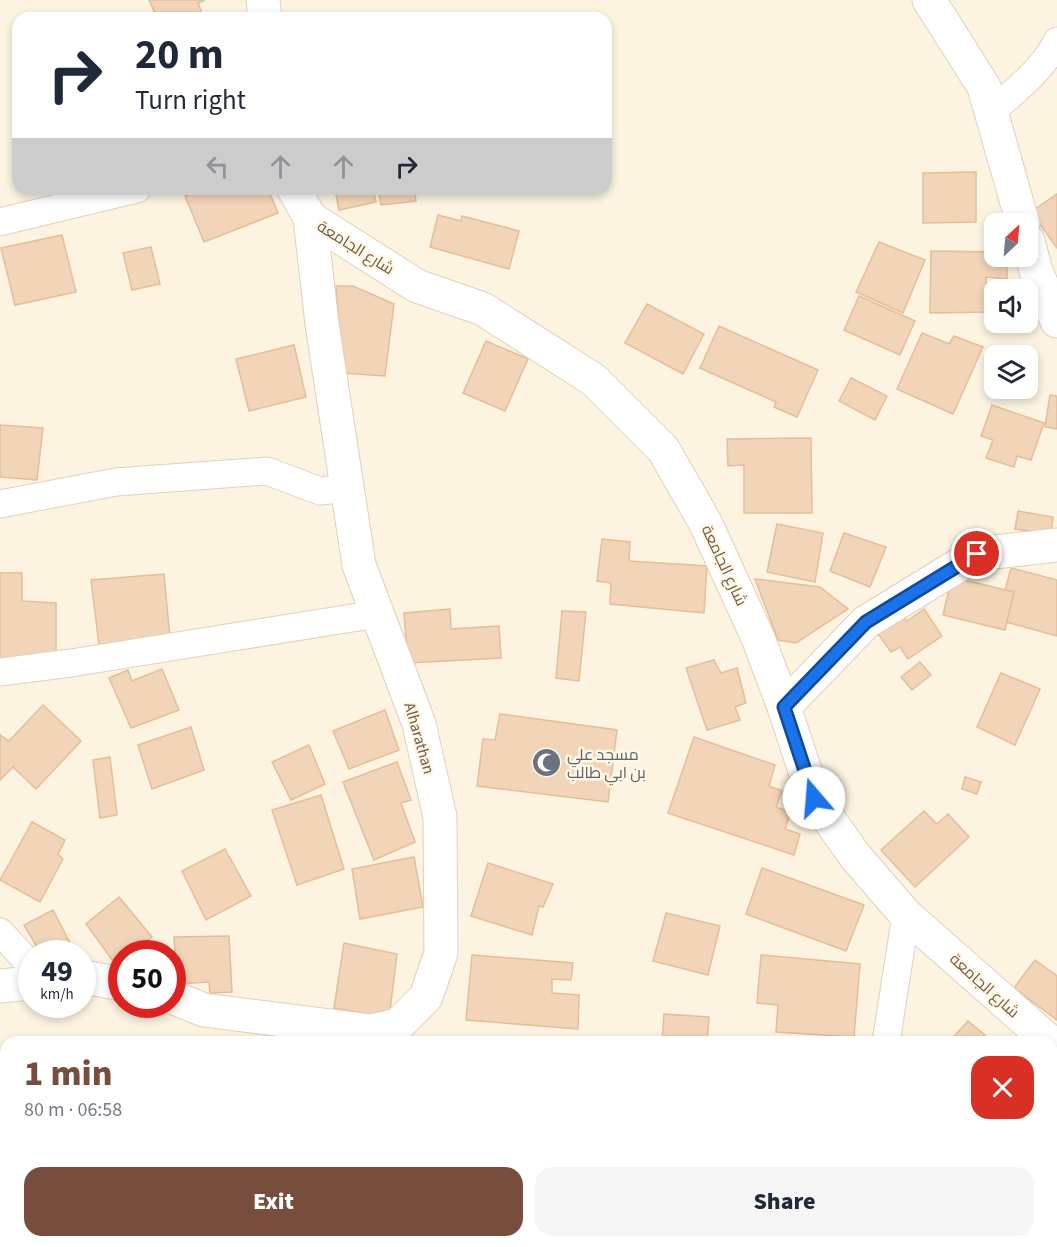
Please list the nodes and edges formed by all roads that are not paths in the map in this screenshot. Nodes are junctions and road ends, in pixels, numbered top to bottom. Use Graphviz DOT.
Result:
graph roads {
  1 [pos="929,0"];
  2 [pos="1057,41"];
  3 [pos="991,111"];
  4 [pos="112,195"];
  5 [pos="297,195"];
  6 [pos="1020,213"];
  7 [pos="310,218"];
  8 [pos="0,222"];
  9 [pos="1035,267"];
  10 [pos="1057,321"];
  11 [pos="347,488"];
  12 [pos="0,504"];
  13 [pos="1057,545"];
  14 [pos="377,614"];
  15 [pos="0,672"];
  16 [pos="784,707"];
  17 [pos="906,915"];
  18 [pos="0,932"];
  19 [pos="18,951"];
  20 [pos="18,984"];
  21 [pos="0,986"];
  22 [pos="186,1003"];
  23 [pos="887,1036"];
  24 [pos="1043,1036"];
  1 -- 3 [label="street"];
  2 -- 3 [label="street"];
  3 -- 6 [label="street"];
  4 -- 8 [label="street"];
  5 -- 7 [label="street, شارع الجامعة"];
  7 -- 11 [label="street, Alharathan"];
  7 -- 16 [label="street, شارع الجامعة"];
  9 -- 10 [label="street"];
  11 -- 12 [label="street"];
  11 -- 14 [label="street, Alharathan"];
  13 -- 16 [label="street"];
  14 -- 15 [label="street"];
  14 -- 22 [label="street, Alharathan"];
  16 -- 17 [label="street, شارع الجامعة"];
  17 -- 23 [label="street"];
  17 -- 24 [label="street, شارع الجامعة"];
  18 -- 19 [label="street"];
  20 -- 21 [label="street"];
}
